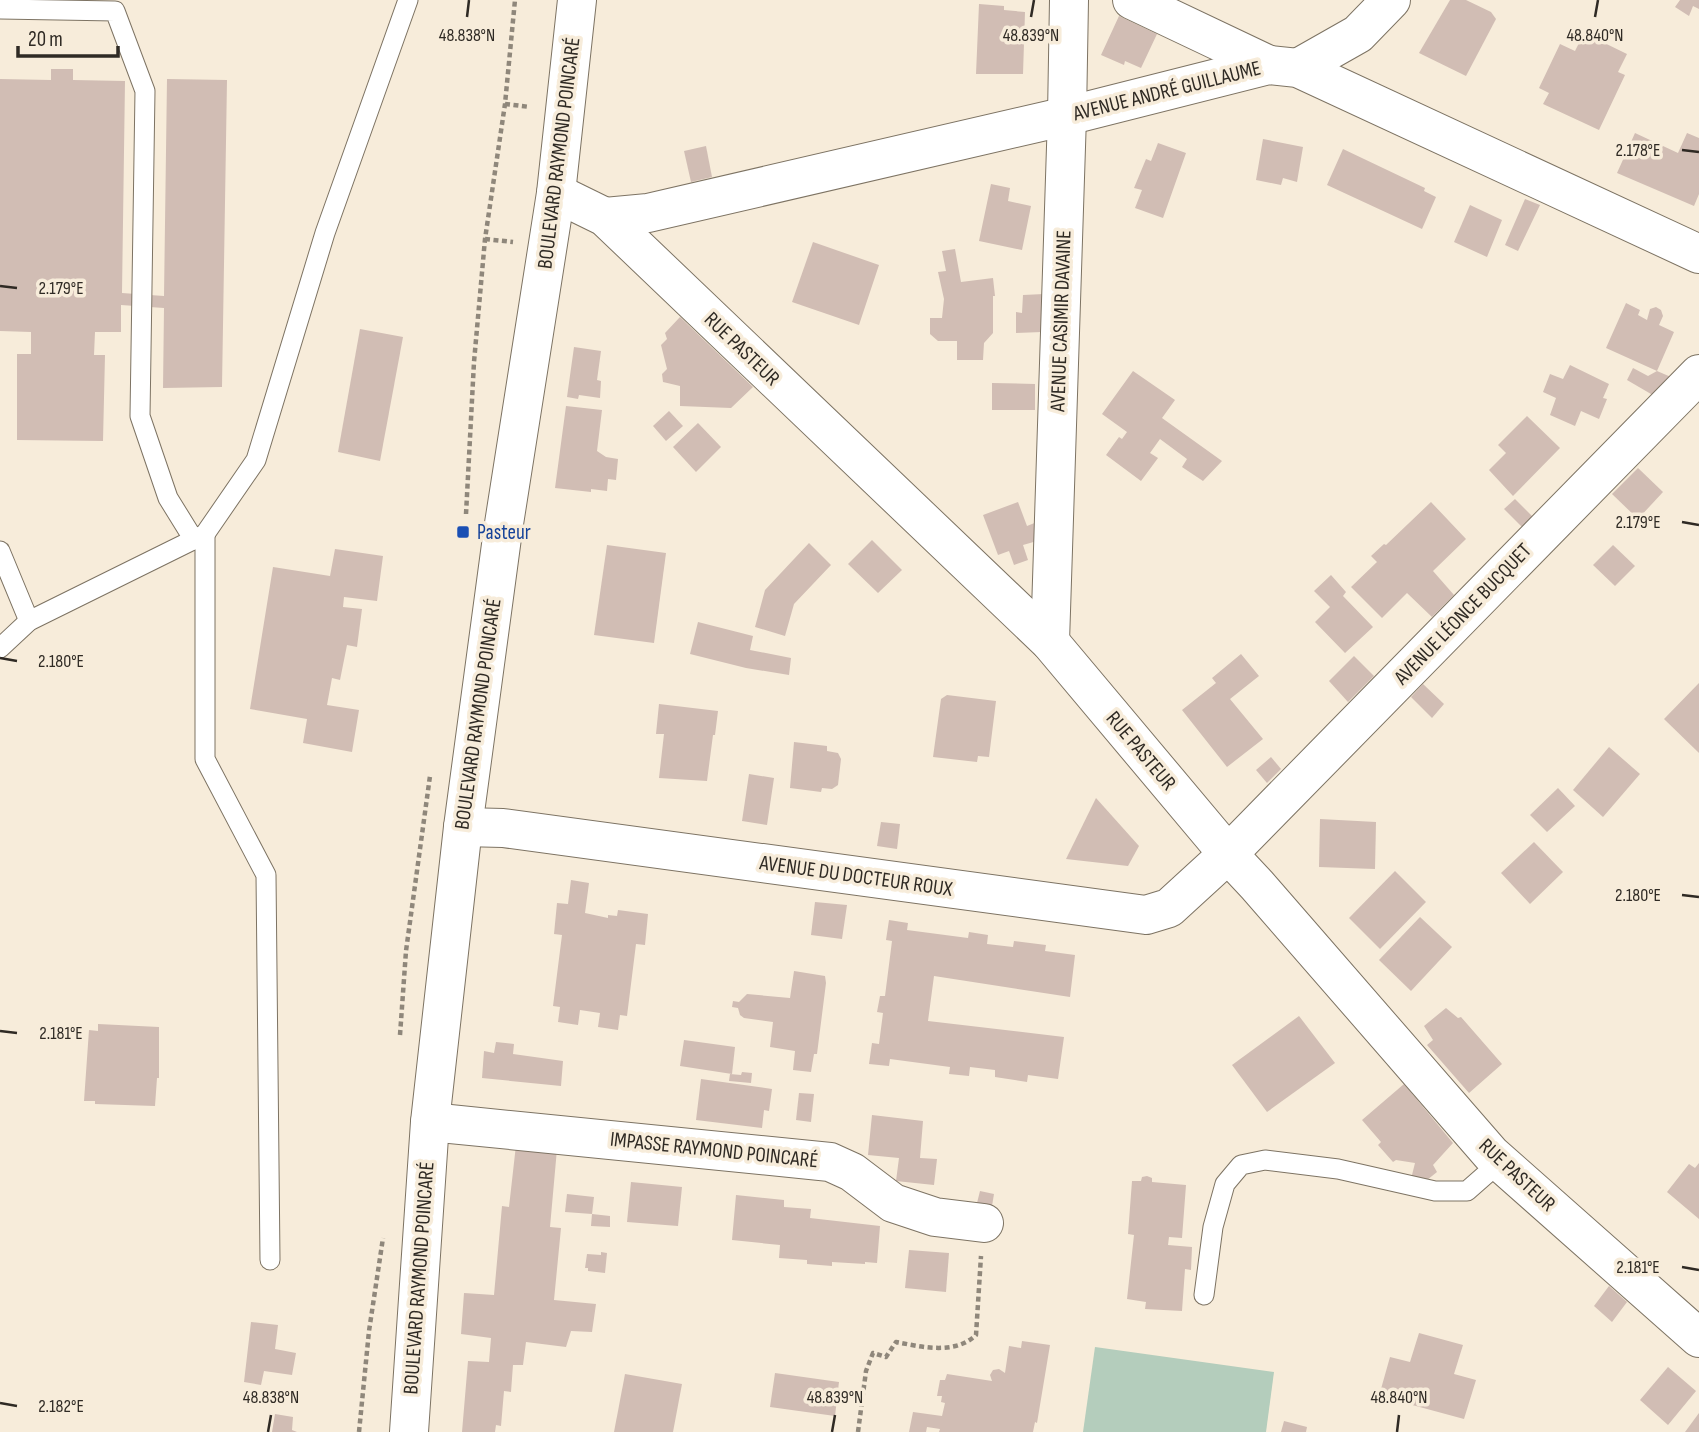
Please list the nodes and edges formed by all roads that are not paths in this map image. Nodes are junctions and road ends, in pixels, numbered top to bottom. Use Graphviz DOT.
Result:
graph roads {
  1 [pos="408,0"];
  2 [pos="578,0"];
  3 [pos="1069,0"];
  4 [pos="1132,0"];
  5 [pos="1391,0"];
  6 [pos="0,9"];
  7 [pos="1284,66"];
  8 [pos="1068,116"];
  9 [pos="556,193"];
  10 [pos="605,217"];
  11 [pos="1699,254"];
  12 [pos="1699,374"];
  13 [pos="200,537"];
  14 [pos="0,551"];
  15 [pos="29,621"];
  16 [pos="1050,642"];
  17 [pos="0,648"];
  18 [pos="463,827"];
  19 [pos="1228,854"];
  20 [pos="430,1122"];
  21 [pos="1500,1162"];
  22 [pos="984,1223"];
  23 [pos="270,1260"];
  24 [pos="1204,1295"];
  25 [pos="1699,1338"];
  26 [pos="409,1432"];
  1 -- 13 [label="lane"];
  2 -- 9 [label="street, BOULEVARD RAYMOND POINCARÉ"];
  3 -- 8 [label="street, AVENUE CASIMIR DAVAINE"];
  4 -- 7 [label="street"];
  5 -- 7 [label="street, AVENUE ANDRÉ GUILLAUME"];
  6 -- 13 [label="lane"];
  7 -- 8 [label="street, AVENUE ANDRÉ GUILLAUME"];
  7 -- 11 [label="street"];
  8 -- 10 [label="street, AVENUE ANDRÉ GUILLAUME"];
  8 -- 16 [label="street, AVENUE CASIMIR DAVAINE"];
  9 -- 10 [label="street, RUE PASTEUR"];
  9 -- 18 [label="street, BOULEVARD RAYMOND POINCARÉ"];
  10 -- 16 [label="street, RUE PASTEUR"];
  12 -- 19 [label="street, AVENUE LÉONCE BUCQUET"];
  13 -- 15 [label="lane"];
  13 -- 23 [label="lane"];
  14 -- 15 [label="lane"];
  15 -- 17 [label="lane"];
  16 -- 19 [label="street, RUE PASTEUR"];
  18 -- 19 [label="street, AVENUE DU DOCTEUR ROUX"];
  18 -- 20 [label="street, BOULEVARD RAYMOND POINCARÉ"];
  19 -- 21 [label="street, RUE PASTEUR"];
  20 -- 22 [label="street, IMPASSE RAYMOND POINCARÉ"];
  20 -- 26 [label="street, BOULEVARD RAYMOND POINCARÉ"];
  21 -- 24 [label="lane"];
  21 -- 25 [label="street, RUE PASTEUR"];
}
